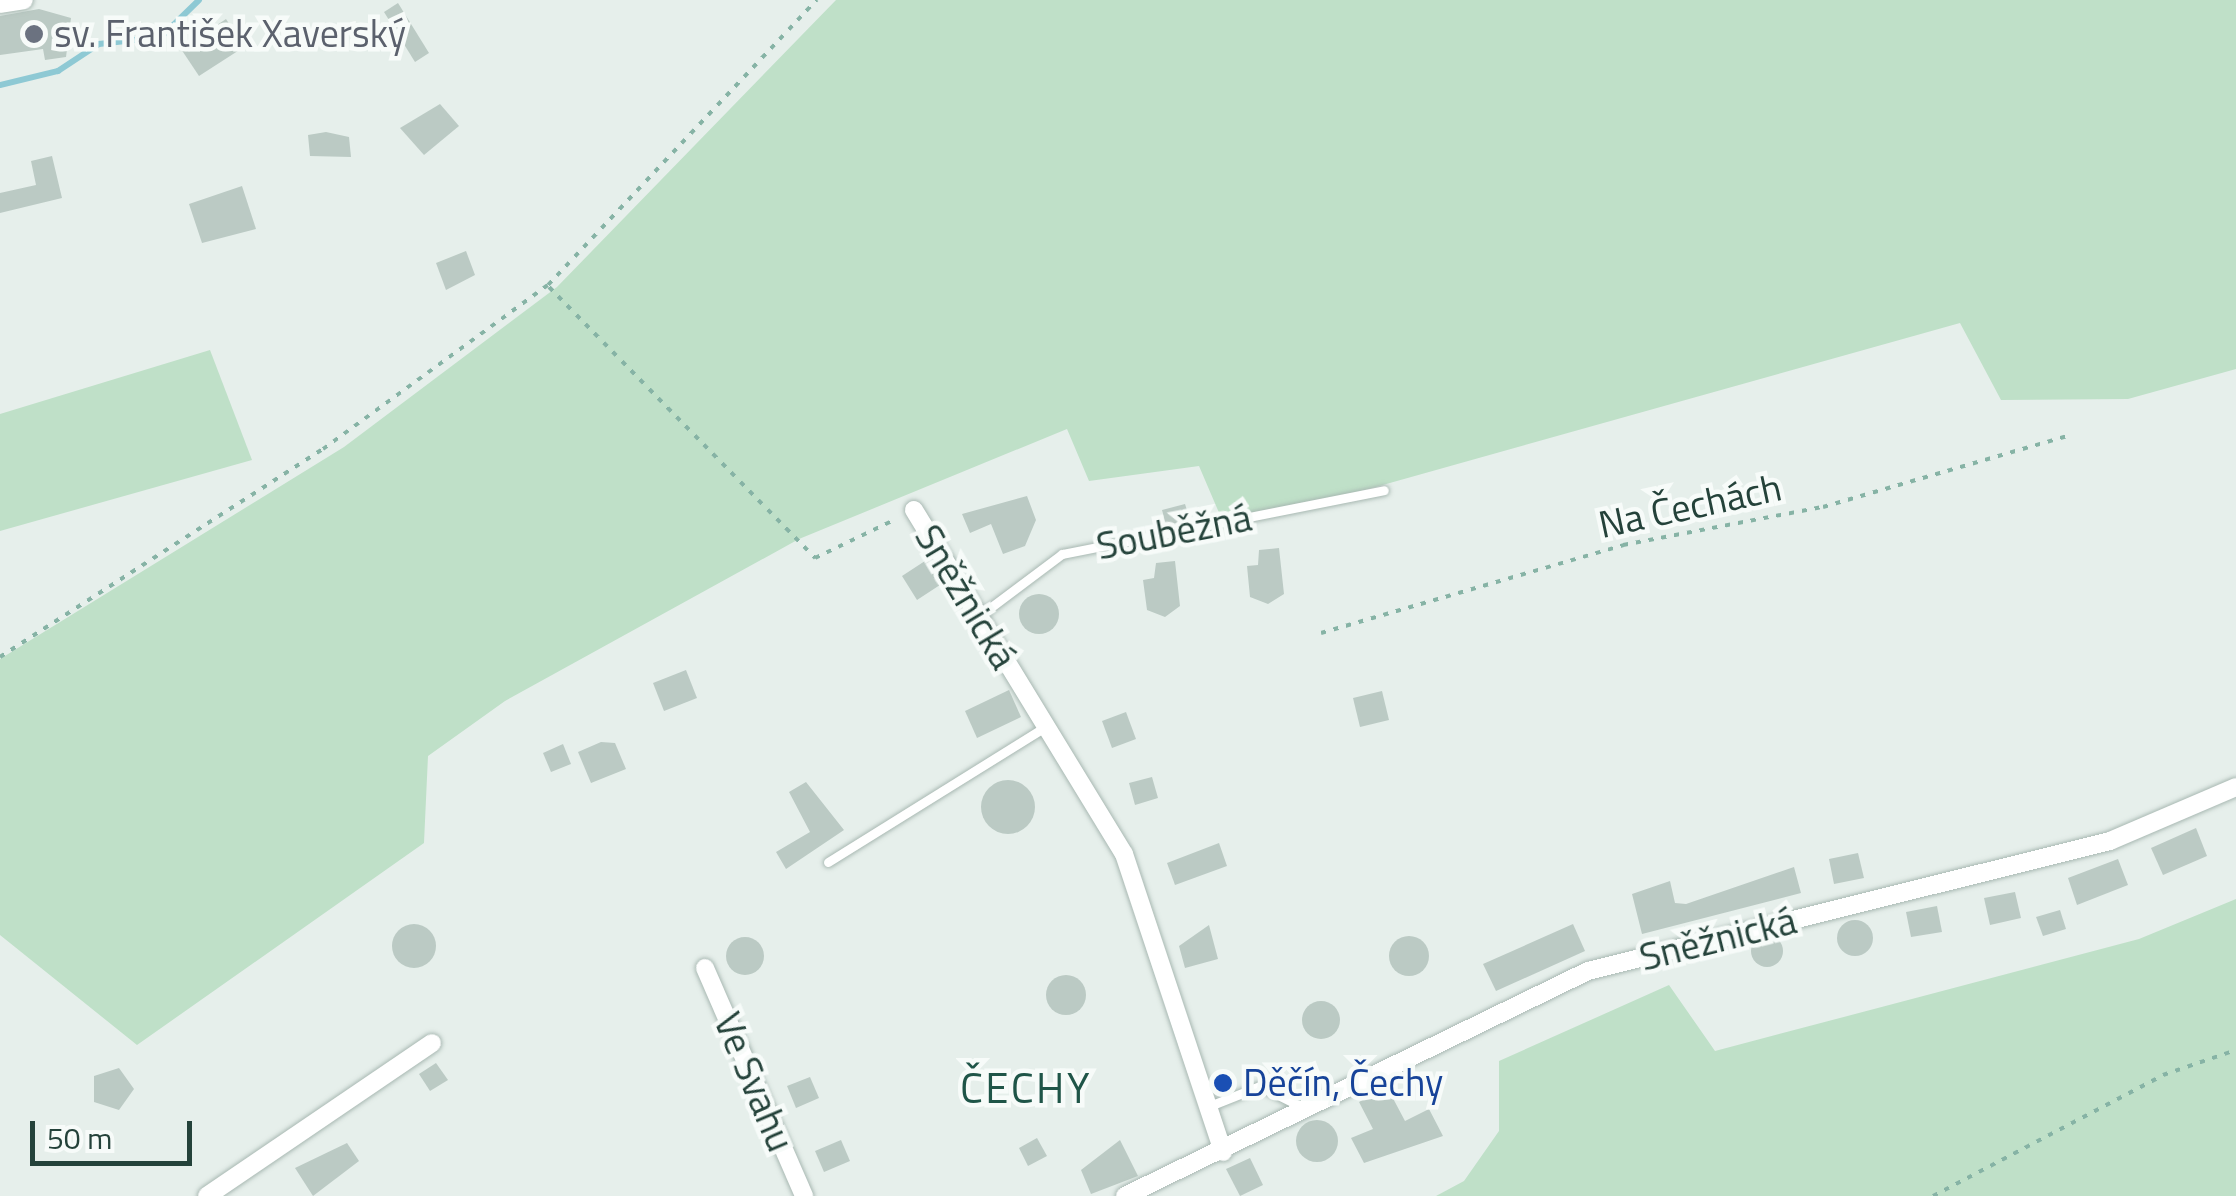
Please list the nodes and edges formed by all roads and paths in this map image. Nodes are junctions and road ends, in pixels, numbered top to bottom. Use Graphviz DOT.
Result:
graph roads {
  1 [pos="24,0"];
  2 [pos="817,0"];
  3 [pos="0,4"];
  4 [pos="548,285"];
  5 [pos="2071,436"];
  6 [pos="1384,490"];
  7 [pos="914,510"];
  8 [pos="982,614"];
  9 [pos="1321,633"];
  10 [pos="0,656"];
  11 [pos="1042,729"];
  12 [pos="2236,787"];
  13 [pos="828,862"];
  14 [pos="705,968"];
  15 [pos="432,1042"];
  16 [pos="2236,1050"];
  17 [pos="1204,1108"];
  18 [pos="1308,1111"];
  19 [pos="1223,1152"];
  20 [pos="207,1196"];
  21 [pos="804,1196"];
  22 [pos="1125,1196"];
  23 [pos="1933,1196"];
  1 -- 3 [label="street"];
  2 -- 4 [label="path"];
  4 -- 7 [label="path, Sněžnická"];
  4 -- 10 [label="path"];
  5 -- 9 [label="path, Na Čechách"];
  6 -- 8 [label="lane, Souběžná"];
  7 -- 8 [label="street, Sněžnická"];
  8 -- 11 [label="street, Sněžnická"];
  11 -- 13 [label="lane"];
  11 -- 17 [label="street, Sněžnická"];
  12 -- 18 [label="street, Sněžnická"];
  14 -- 21 [label="street, Ve Svahu"];
  15 -- 20 [label="street"];
  16 -- 23 [label="path"];
  17 -- 18 [label="lane"];
  17 -- 19 [label="street, Sněžnická"];
  18 -- 19 [label="street, Sněžnická"];
  19 -- 22 [label="street, Sněžnická"];
}
